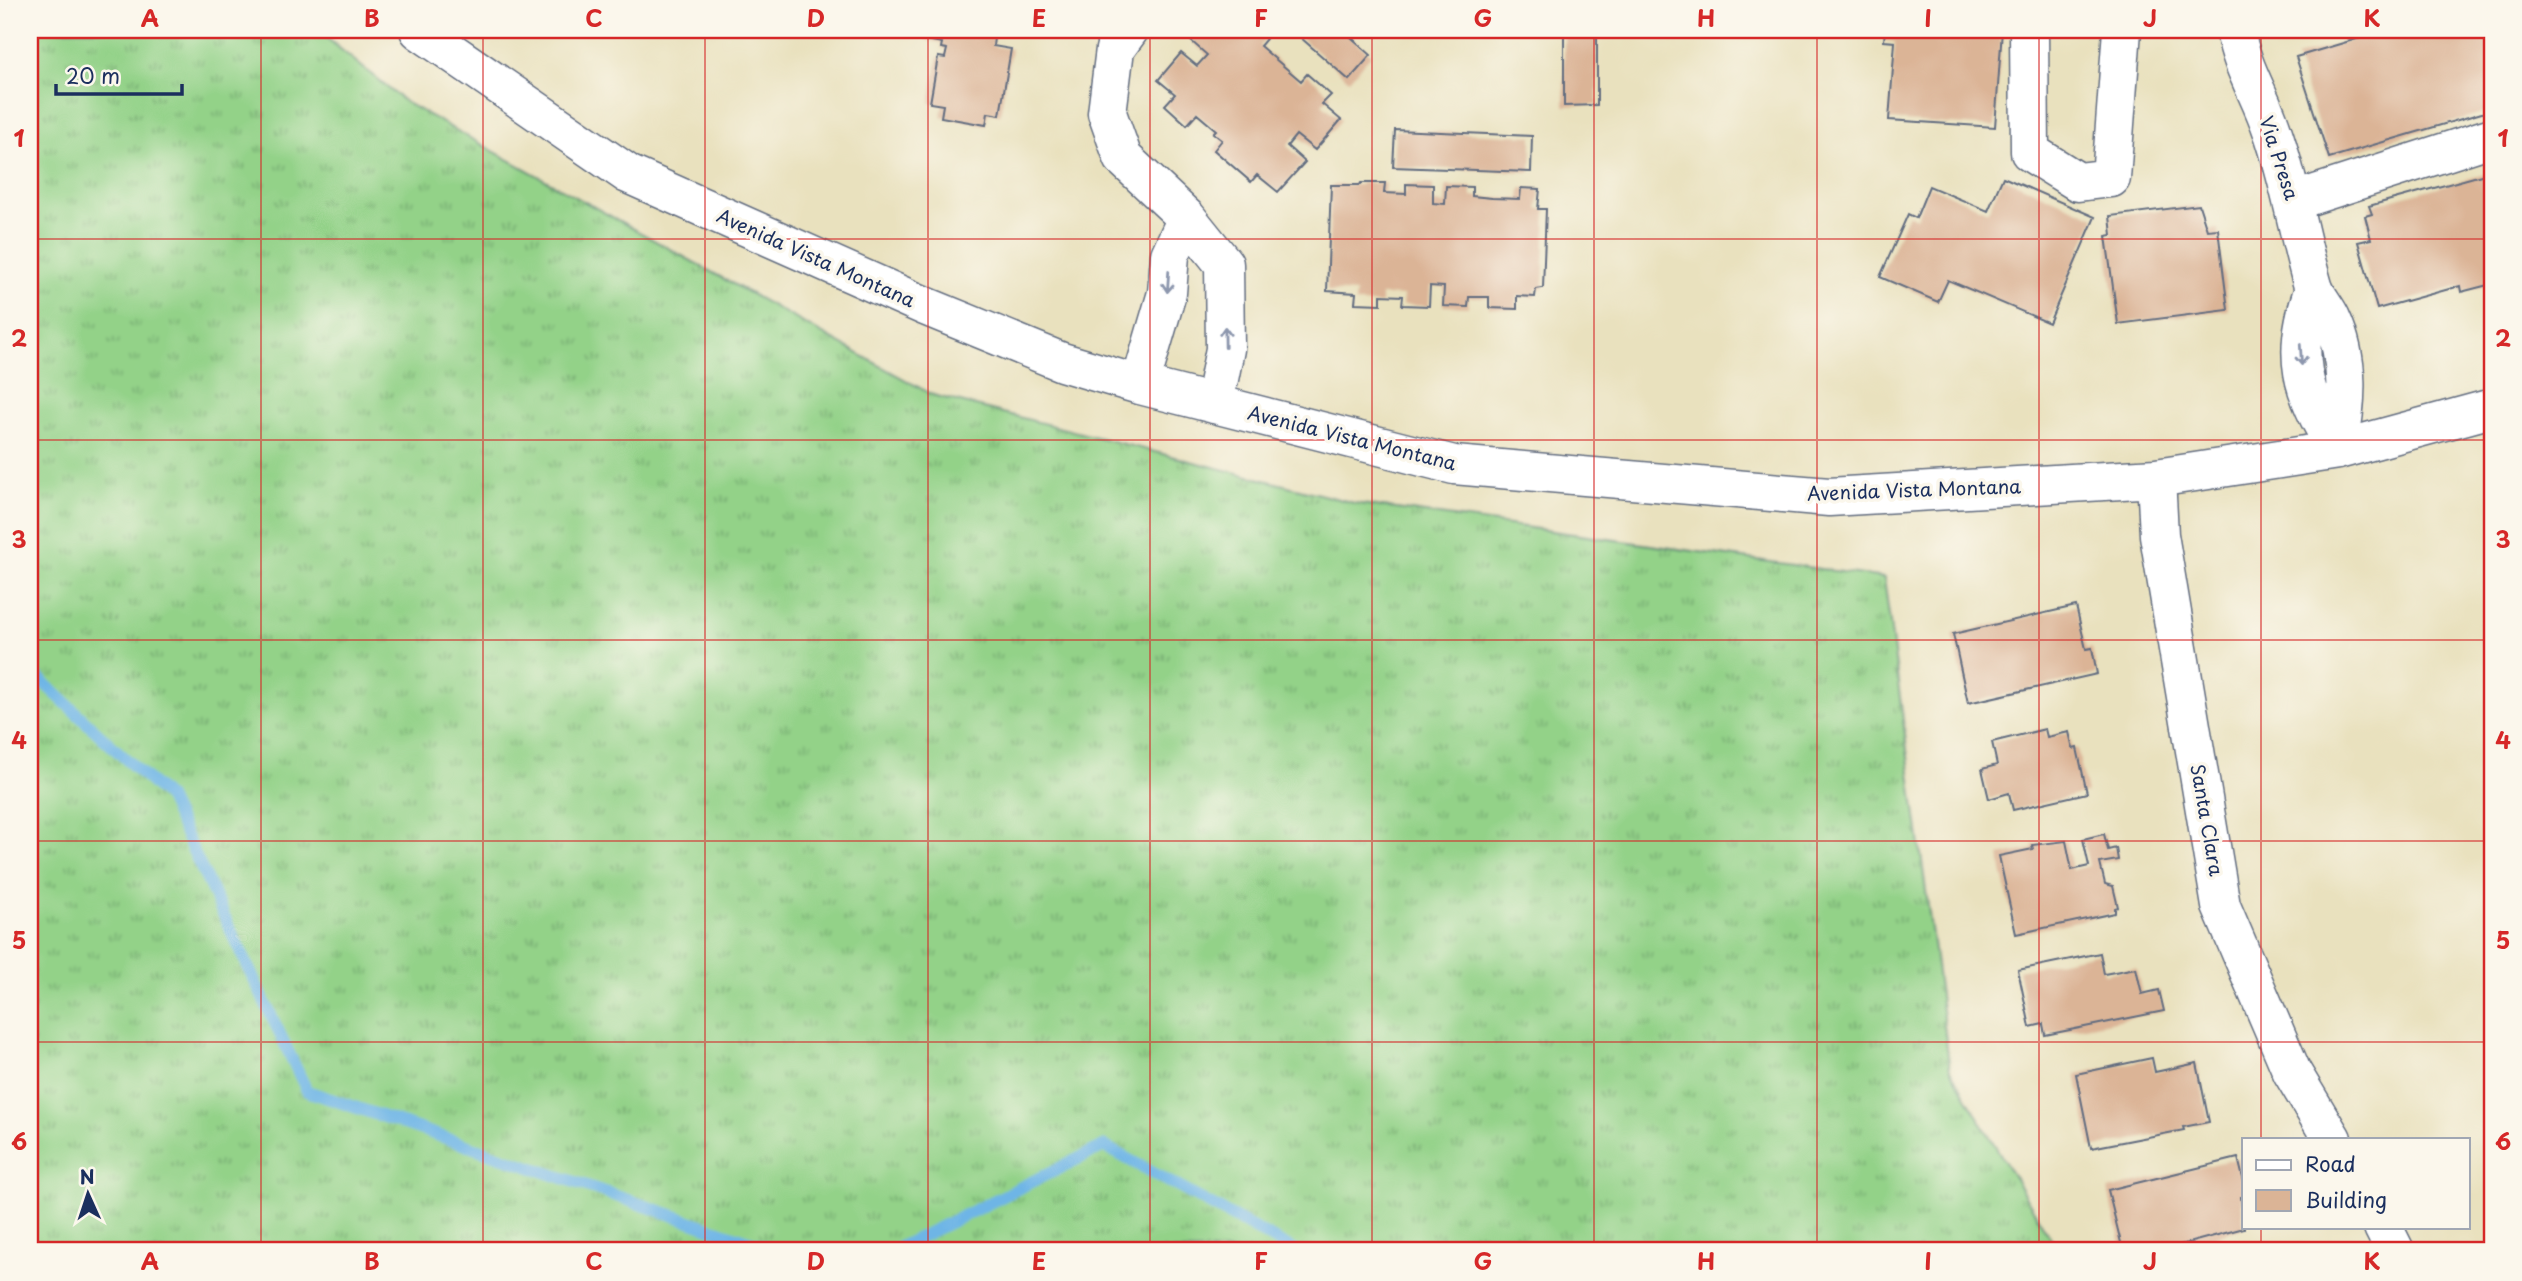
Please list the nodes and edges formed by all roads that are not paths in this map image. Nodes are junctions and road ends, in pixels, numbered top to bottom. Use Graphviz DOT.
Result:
graph roads {
  1 [pos="419,30"];
  2 [pos="1129,30"];
  3 [pos="2029,30"];
  4 [pos="2122,30"];
  5 [pos="2235,30"];
  6 [pos="2492,137"];
  7 [pos="2294,201"];
  8 [pos="1186,218"];
  9 [pos="1140,385"];
  10 [pos="1214,404"];
  11 [pos="2492,408"];
  12 [pos="2338,450"];
  13 [pos="2156,478"];
  14 [pos="2331,1138"];
  15 [pos="2384,1228"];
  16 [pos="2395,1251"];
  1 -- 9 [label="street, Avenida Vista Montana"];
  2 -- 8 [label="street"];
  3 -- 4 [label="street"];
  5 -- 7 [label="street, Via Presa"];
  6 -- 7 [label="street"];
  7 -- 12 [label="street, Via Presa"];
  8 -- 9 [label="street, one-way"];
  10 -- 8 [label="street, one-way"];
  9 -- 10 [label="street, Avenida Vista Montana"];
  10 -- 13 [label="street, Avenida Vista Montana"];
  11 -- 12 [label="street, Avenida Vista Montana"];
  12 -- 13 [label="street, Avenida Vista Montana"];
  13 -- 14 [label="street, Santa Clara"];
  15 -- 16 [label="street"];
}
